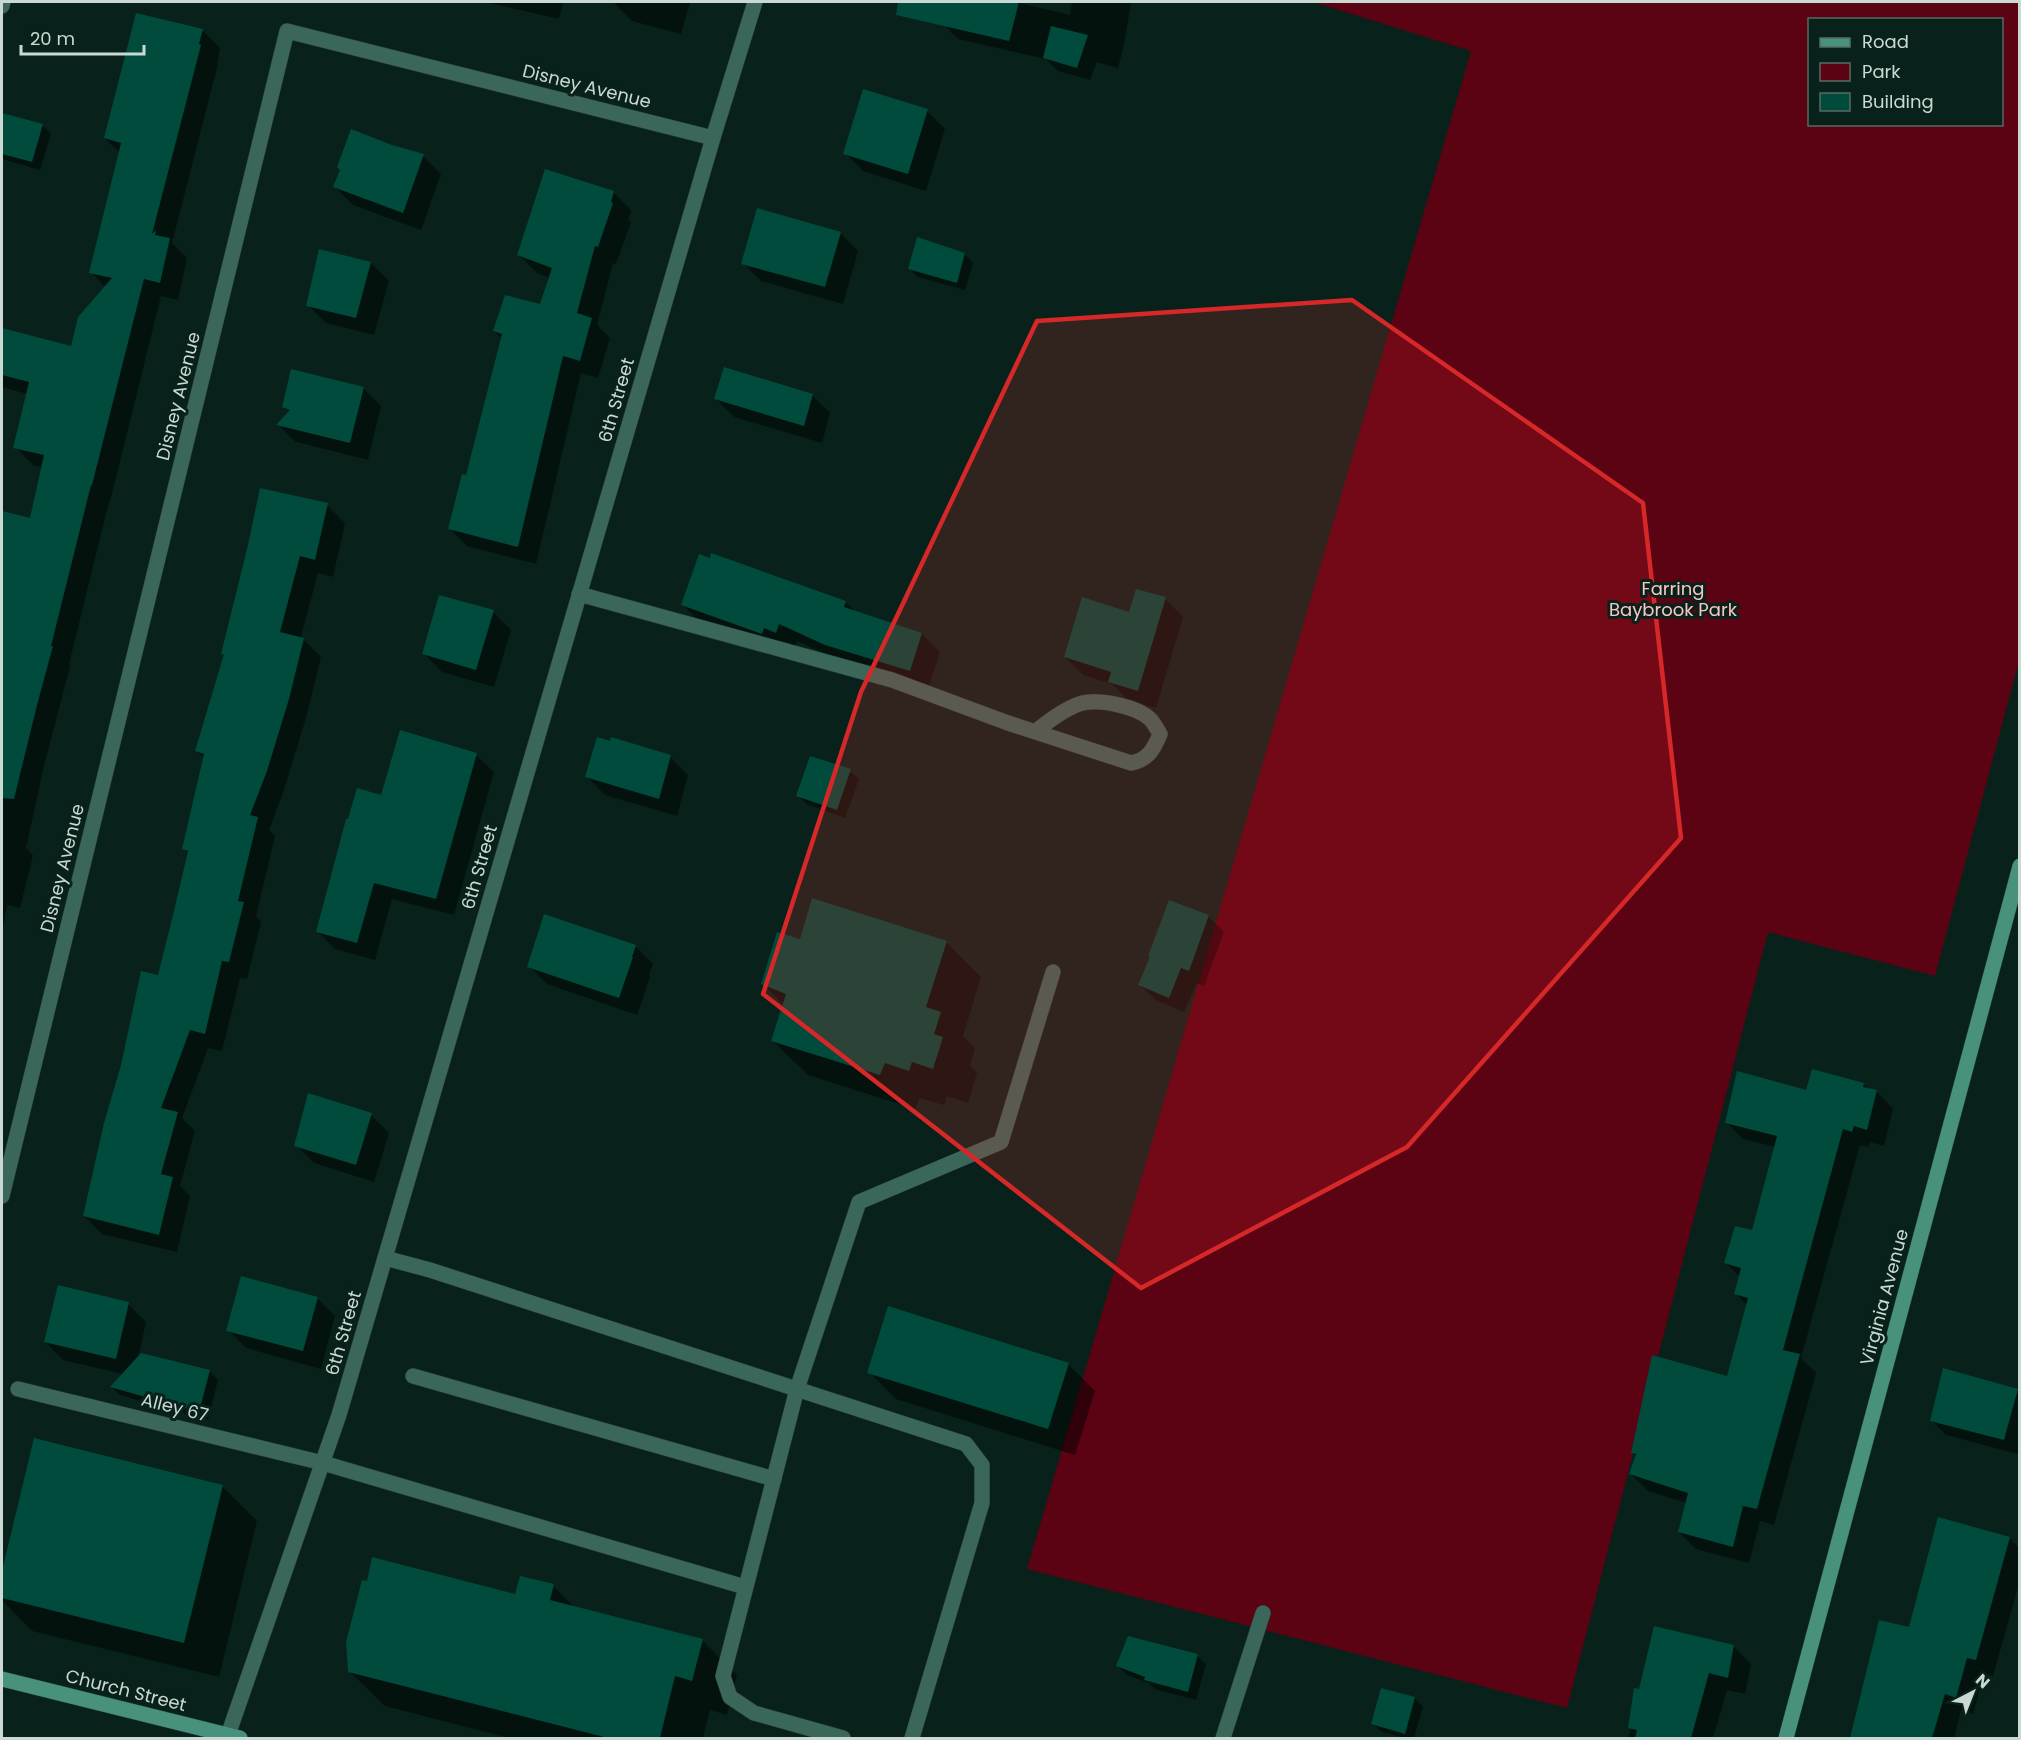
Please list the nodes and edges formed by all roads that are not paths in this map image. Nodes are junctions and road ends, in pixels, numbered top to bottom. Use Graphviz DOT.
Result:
graph roads {
  1 [pos="3,2"];
  2 [pos="755,2"];
  3 [pos="2,6"];
  4 [pos="713,138"];
  5 [pos="579,594"];
  6 [pos="1036,731"];
  7 [pos="2019,866"];
  8 [pos="1053,972"];
  9 [pos="2,1196"];
  10 [pos="385,1258"];
  11 [pos="412,1376"];
  12 [pos="18,1389"];
  13 [pos="797,1389"];
  14 [pos="323,1463"];
  15 [pos="774,1479"];
  16 [pos="746,1587"];
  17 [pos="1263,1613"];
  18 [pos="2,1679"];
  19 [pos="232,1738"];
  20 [pos="843,1738"];
  21 [pos="912,1738"];
  22 [pos="1223,1738"];
  23 [pos="1786,1738"];
  1 -- 3 [label="street"];
  2 -- 4 [label="street, 6th Street"];
  4 -- 5 [label="street, 6th Street"];
  4 -- 9 [label="street, Disney Avenue"];
  5 -- 6 [label="street"];
  5 -- 10 [label="street, 6th Street"];
  6 -- 6 [label="street"];
  7 -- 23 [label="street, Virginia Avenue"];
  8 -- 13 [label="street"];
  10 -- 13 [label="street"];
  10 -- 14 [label="street, 6th Street"];
  11 -- 15 [label="street"];
  12 -- 14 [label="street, Alley 67"];
  13 -- 15 [label="street"];
  13 -- 21 [label="street"];
  14 -- 16 [label="street, Alley 67"];
  14 -- 19 [label="street, 6th Street"];
  15 -- 16 [label="street"];
  16 -- 20 [label="street"];
  17 -- 22 [label="street"];
  18 -- 19 [label="street, Church Street"];
}
